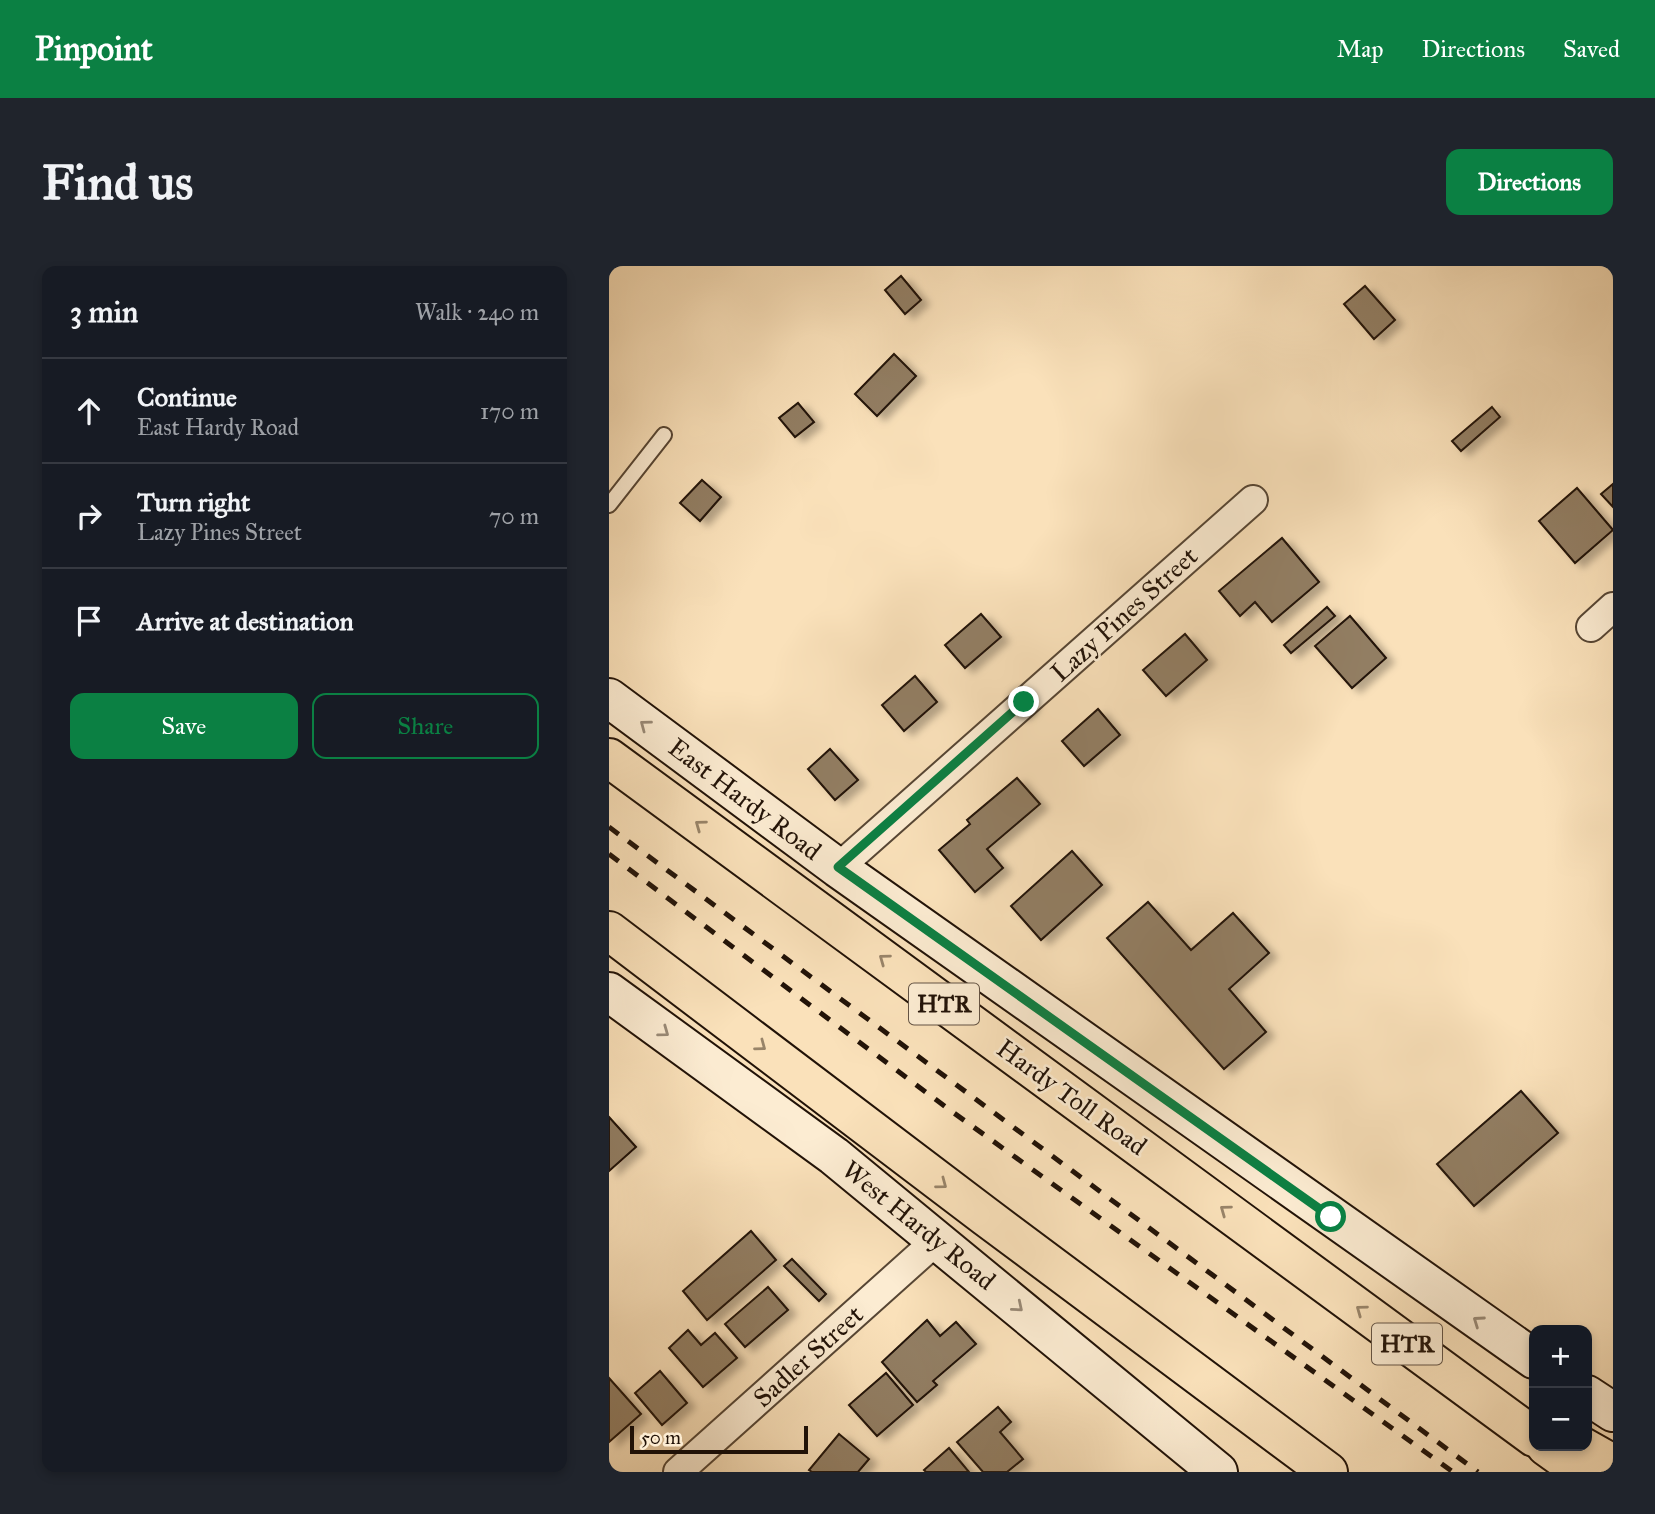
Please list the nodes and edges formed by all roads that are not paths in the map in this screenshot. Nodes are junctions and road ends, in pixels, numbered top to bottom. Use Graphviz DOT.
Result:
graph roads {
  1 [pos="664,435"];
  2 [pos="1253,500"];
  3 [pos="609,505"];
  4 [pos="1613,607"];
  5 [pos="1591,627"];
  6 [pos="609,698"];
  7 [pos="609,758"];
  8 [pos="838,867"];
  9 [pos="609,931"];
  10 [pos="609,992"];
  11 [pos="985,1216"];
  12 [pos="937,1240"];
  13 [pos="1419,1352"];
  14 [pos="1529,1355"];
  15 [pos="1592,1398"];
  16 [pos="1613,1412"];
  17 [pos="1529,1416"];
  18 [pos="1529,1433"];
  19 [pos="1553,1451"];
  20 [pos="1590,1451"];
  21 [pos="1613,1464"];
  22 [pos="678,1472"];
  23 [pos="1218,1472"];
  24 [pos="1294,1472"];
  25 [pos="1328,1472"];
  26 [pos="1582,1472"];
  1 -- 3 [label="lane"];
  2 -- 8 [label="street, Lazy Pines Street"];
  4 -- 5 [label="street"];
  8 -- 6 [label="main road, East Hardy Road, one-way"];
  13 -- 7 [label="highway, Hardy Toll Road / HTR, one-way"];
  14 -- 8 [label="main road, East Hardy Road, one-way"];
  9 -- 11 [label="highway, one-way"];
  10 -- 12 [label="main road, West Hardy Road, one-way"];
  11 -- 24 [label="highway"];
  11 -- 25 [label="highway"];
  12 -- 22 [label="street, Sadler Street"];
  12 -- 23 [label="main road, West Hardy Road, one-way"];
  13 -- 17 [label="highway"];
  13 -- 18 [label="highway, Hardy Toll Road / HTR"];
  15 -- 16 [label="main road"];
  19 -- 26 [label="highway"];
  20 -- 21 [label="highway"];
}
